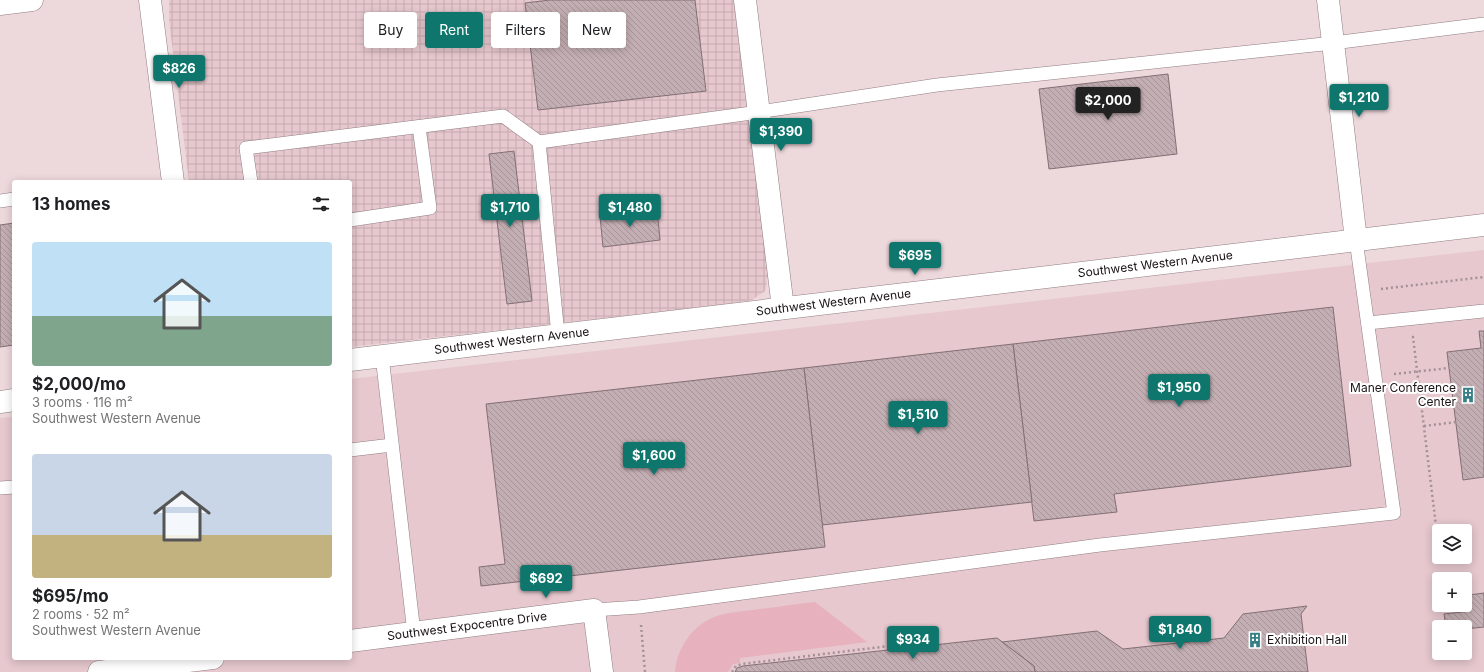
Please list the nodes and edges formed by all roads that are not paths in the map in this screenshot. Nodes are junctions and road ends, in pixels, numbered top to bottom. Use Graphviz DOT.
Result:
graph roads {
  1 [pos="32,0"];
  2 [pos="150,0"];
  3 [pos="746,0"];
  4 [pos="1328,0"];
  5 [pos="0,4"];
  6 [pos="1484,24"];
  7 [pos="1333,43"];
  8 [pos="759,112"];
  9 [pos="419,127"];
  10 [pos="539,142"];
  11 [pos="168,180"];
  12 [pos="251,180"];
  13 [pos="12,199"];
  14 [pos="0,201"];
  15 [pos="352,220"];
  16 [pos="1484,225"];
  17 [pos="1356,240"];
  18 [pos="783,308"];
  19 [pos="1484,311"];
  20 [pos="1368,323"];
  21 [pos="558,335"];
  22 [pos="382,356"];
  23 [pos="352,360"];
  24 [pos="12,400"];
  25 [pos="0,402"];
  26 [pos="392,445"];
  27 [pos="352,450"];
  28 [pos="12,487"];
  29 [pos="0,488"];
  30 [pos="594,610"];
  31 [pos="414,633"];
  32 [pos="352,641"];
  33 [pos="200,660"];
  34 [pos="141,669"];
  35 [pos="99,672"];
  36 [pos="602,672"];
  1 -- 5 [label="street"];
  2 -- 11 [label="street"];
  3 -- 8 [label="street"];
  4 -- 7 [label="street"];
  6 -- 7 [label="lane"];
  7 -- 8 [label="lane"];
  7 -- 17 [label="street"];
  8 -- 10 [label="lane"];
  8 -- 18 [label="street"];
  9 -- 10 [label="lane"];
  9 -- 12 [label="lane"];
  9 -- 15 [label="lane"];
  10 -- 21 [label="lane"];
  13 -- 14 [label="lane"];
  16 -- 17 [label="street, Southwest Western Avenue"];
  17 -- 18 [label="street, Southwest Western Avenue"];
  17 -- 20 [label="lane"];
  18 -- 21 [label="street, Southwest Western Avenue"];
  19 -- 20 [label="lane"];
  20 -- 30 [label="lane"];
  21 -- 22 [label="street, Southwest Western Avenue"];
  22 -- 23 [label="street, Southwest Western Avenue"];
  22 -- 26 [label="lane"];
  24 -- 25 [label="street"];
  26 -- 27 [label="lane"];
  26 -- 31 [label="lane"];
  28 -- 29 [label="lane"];
  30 -- 31 [label="street, Southwest Expocentre Drive"];
  30 -- 36 [label="street"];
  31 -- 32 [label="street, Southwest Expocentre Drive"];
  33 -- 34 [label="street"];
  34 -- 35 [label="street"];
}
